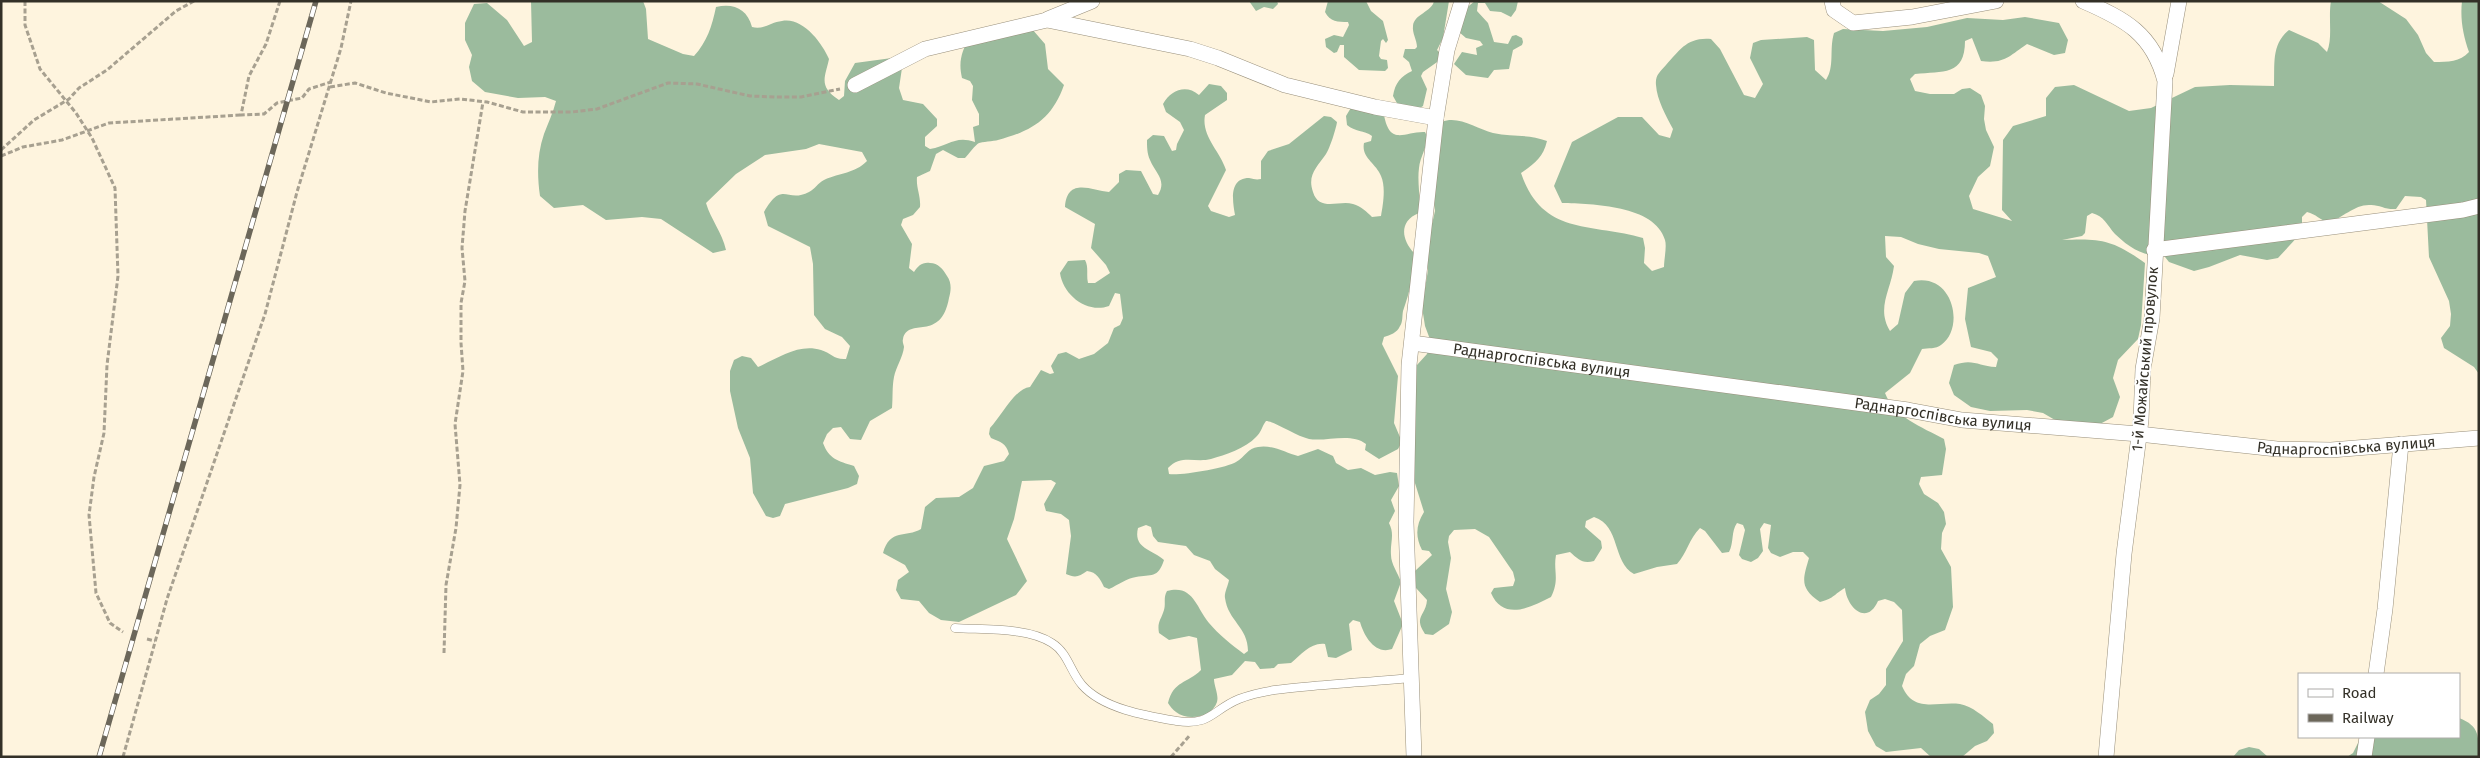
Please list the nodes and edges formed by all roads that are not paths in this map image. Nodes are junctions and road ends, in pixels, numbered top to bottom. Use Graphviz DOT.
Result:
graph roads {
  1 [pos="1092,1"];
  2 [pos="1462,1"];
  3 [pos="1832,1"];
  4 [pos="1996,1"];
  5 [pos="2083,1"];
  6 [pos="2179,1"];
  7 [pos="1047,20"];
  8 [pos="2165,81"];
  9 [pos="856,85"];
  10 [pos="1436,118"];
  11 [pos="2479,206"];
  12 [pos="2154,250"];
  13 [pos="1412,343"];
  14 [pos="2139,434"];
  15 [pos="2479,438"];
  16 [pos="2401,444"];
  17 [pos="955,628"];
  18 [pos="2376,673"];
  19 [pos="1412,678"];
  20 [pos="2367,738"];
  21 [pos="1414,757"];
  22 [pos="2106,757"];
  23 [pos="2364,757"];
  1 -- 7 [label="street"];
  2 -- 10 [label="street"];
  3 -- 4 [label="street"];
  5 -- 8 [label="street, 1-й Можайський провулок"];
  6 -- 8 [label="street"];
  7 -- 9 [label="street"];
  7 -- 10 [label="street"];
  8 -- 12 [label="street, 1-й Можайський провулок"];
  10 -- 13 [label="street"];
  11 -- 12 [label="street"];
  12 -- 14 [label="street, 1-й Можайський провулок"];
  13 -- 14 [label="street, Раднаргоспівська вулиця"];
  13 -- 19 [label="street"];
  14 -- 16 [label="street, Раднаргоспівська вулиця"];
  14 -- 22 [label="street, 1-й Можайський провулок"];
  15 -- 16 [label="street, Раднаргоспівська вулиця"];
  16 -- 18 [label="street"];
  17 -- 19 [label="lane"];
  19 -- 21 [label="street"];
  20 -- 23 [label="street"];
}
